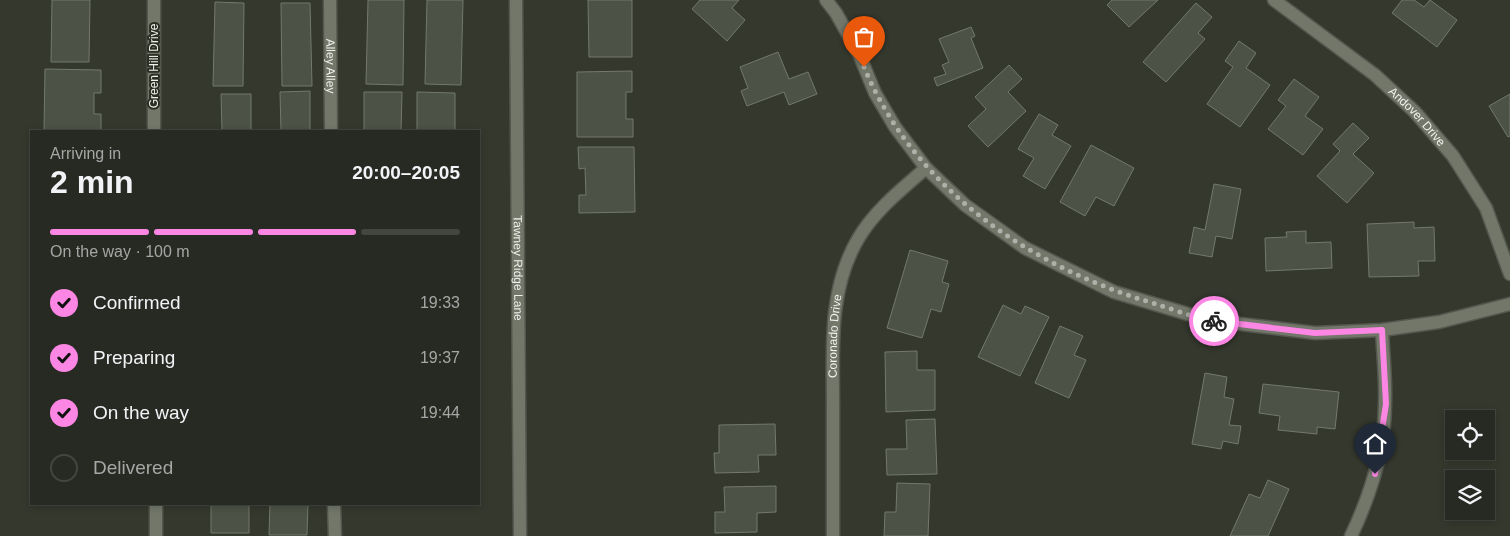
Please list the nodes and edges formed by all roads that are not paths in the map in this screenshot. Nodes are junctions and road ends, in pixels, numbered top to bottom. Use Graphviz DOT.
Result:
graph roads {
  1 [pos="154,0"];
  2 [pos="330,0"];
  3 [pos="516,0"];
  4 [pos="826,0"];
  5 [pos="1274,0"];
  6 [pos="154,130"];
  7 [pos="331,130"];
  8 [pos="926,168"];
  9 [pos="1510,274"];
  10 [pos="1510,304"];
  11 [pos="1382,330"];
  12 [pos="156,505"];
  13 [pos="334,505"];
  14 [pos="156,536"];
  15 [pos="335,536"];
  16 [pos="520,536"];
  17 [pos="833,536"];
  18 [pos="1351,536"];
  1 -- 6 [label="street, Green Hill Drive"];
  2 -- 7 [label="street, Alley Alley"];
  3 -- 16 [label="street, Tawney Ridge Lane"];
  4 -- 8 [label="street"];
  5 -- 9 [label="street, Andover Drive"];
  8 -- 11 [label="street"];
  8 -- 17 [label="street, Coronado Drive"];
  10 -- 11 [label="street"];
  11 -- 18 [label="street"];
  12 -- 14 [label="street"];
  13 -- 15 [label="street"];
}
